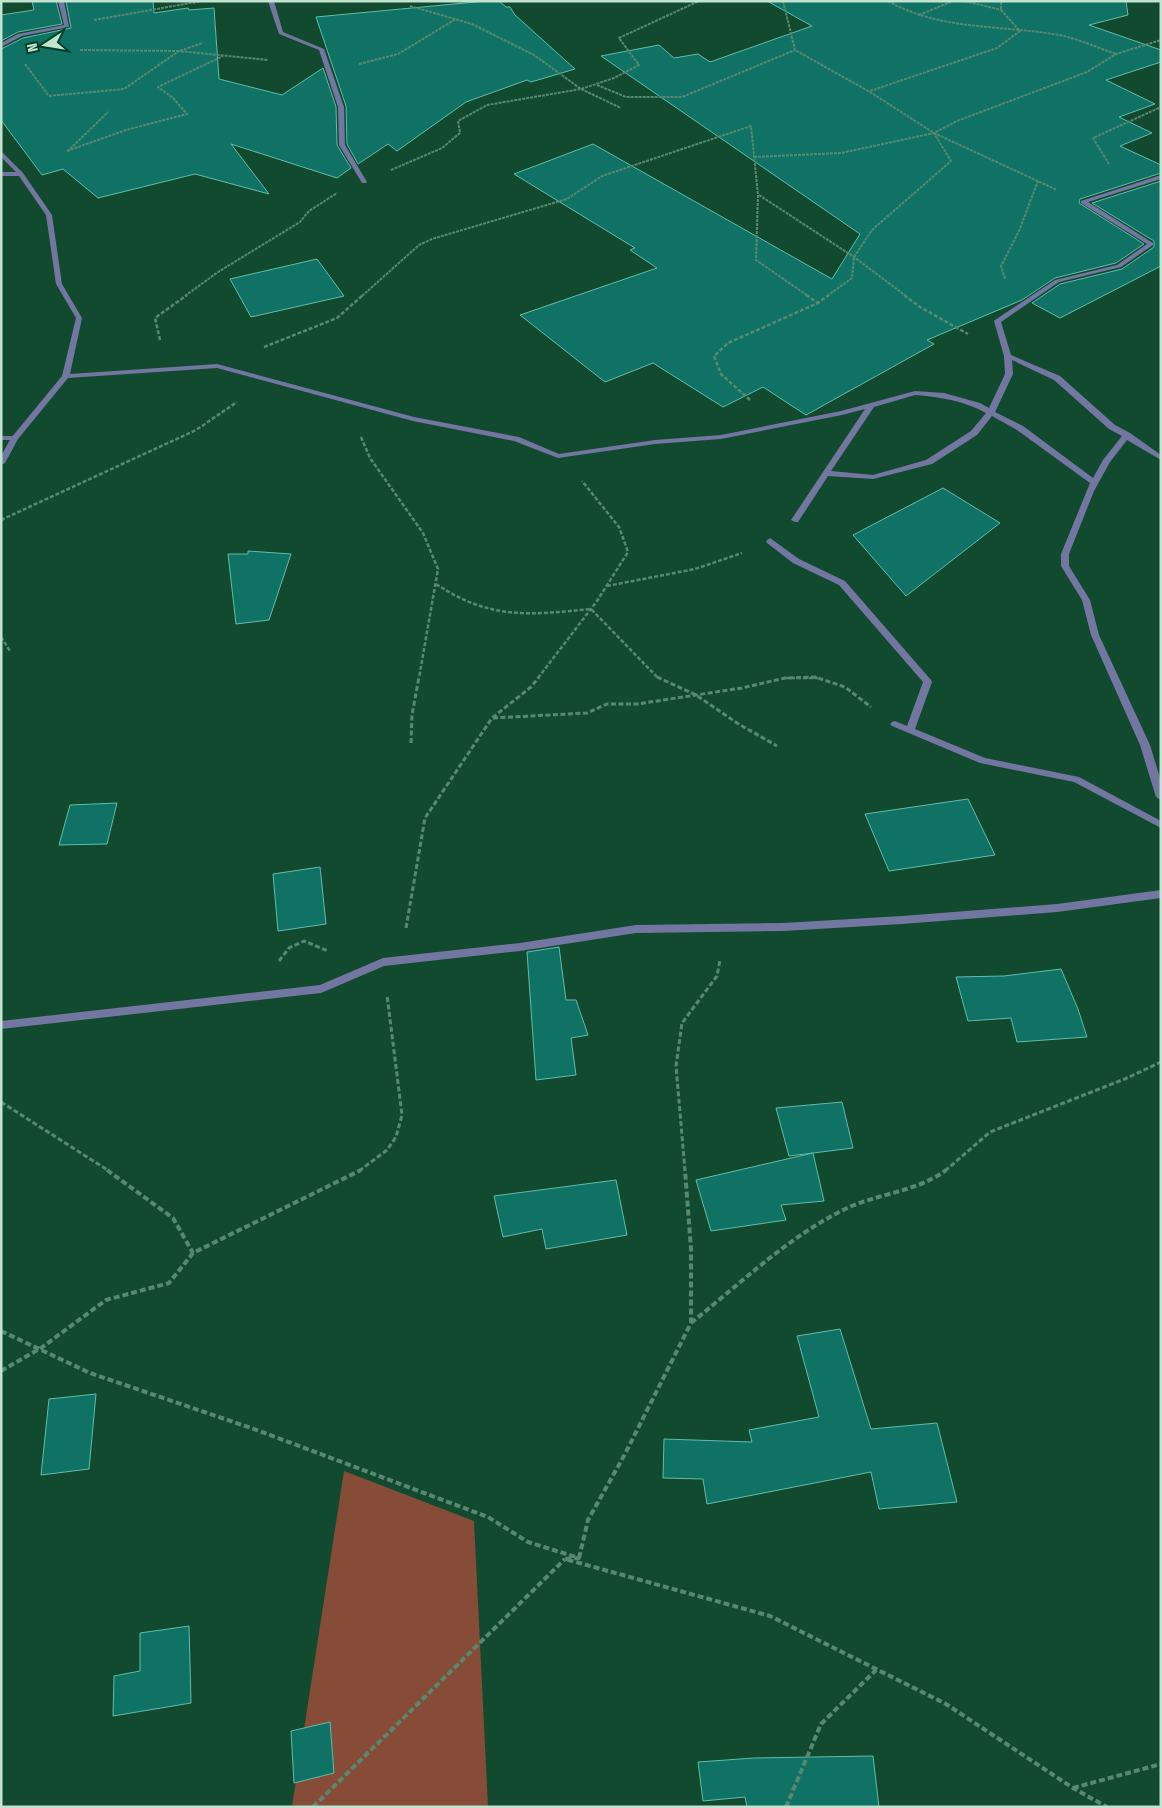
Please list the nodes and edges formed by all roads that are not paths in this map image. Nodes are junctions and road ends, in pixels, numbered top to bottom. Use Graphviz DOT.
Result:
graph roads {
  1 [pos="61,1"];
  2 [pos="271,1"];
  3 [pos="1,45"];
  4 [pos="1,153"];
  5 [pos="1,174"];
  6 [pos="21,174"];
  7 [pos="1161,178"];
  8 [pos="364,182"];
  9 [pos="1008,356"];
  10 [pos="66,376"];
  11 [pos="871,405"];
  12 [pos="991,412"];
  13 [pos="1127,436"];
  14 [pos="1,438"];
  15 [pos="15,438"];
  16 [pos="1161,458"];
  17 [pos="1,463"];
  18 [pos="826,473"];
  19 [pos="1094,482"];
  20 [pos="795,520"];
  21 [pos="770,541"];
  22 [pos="895,724"];
  23 [pos="910,731"];
  24 [pos="1161,797"];
  25 [pos="1161,825"];
  26 [pos="1161,894"];
  27 [pos="1,1025"];
  1 -- 3 [label="street"];
  2 -- 8 [label="street"];
  4 -- 6 [label="street"];
  5 -- 6 [label="street"];
  6 -- 10 [label="street"];
  7 -- 9 [label="street"];
  9 -- 12 [label="street"];
  9 -- 13 [label="street"];
  10 -- 11 [label="street"];
  10 -- 15 [label="street"];
  11 -- 12 [label="street"];
  11 -- 18 [label="street"];
  12 -- 18 [label="street"];
  12 -- 19 [label="street"];
  13 -- 16 [label="street"];
  13 -- 19 [label="street"];
  14 -- 15 [label="street"];
  15 -- 17 [label="street"];
  18 -- 20 [label="street"];
  19 -- 24 [label="street"];
  21 -- 23 [label="street"];
  22 -- 23 [label="street"];
  23 -- 25 [label="street"];
  26 -- 27 [label="street"];
}
